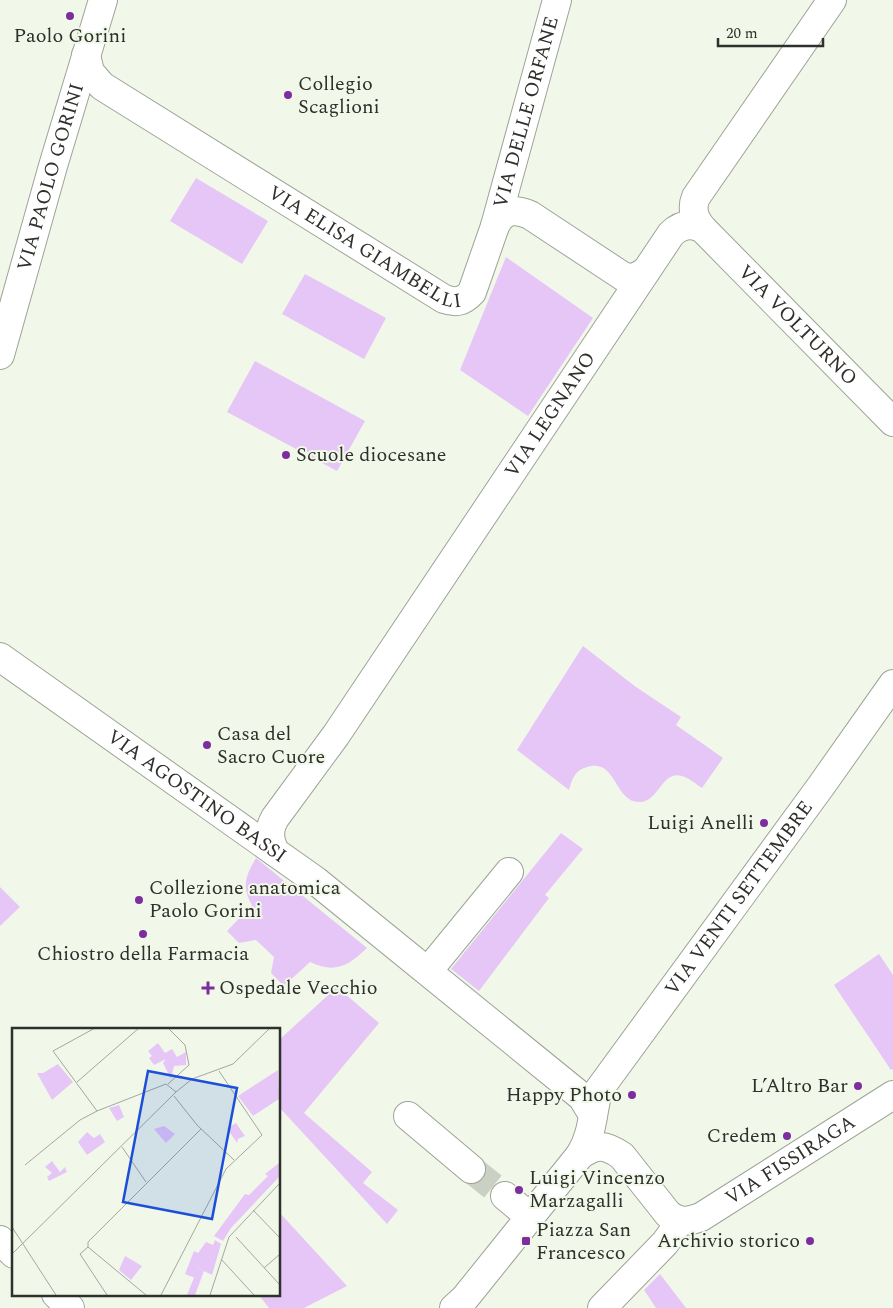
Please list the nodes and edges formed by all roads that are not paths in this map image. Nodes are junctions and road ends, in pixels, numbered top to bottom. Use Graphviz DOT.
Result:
graph roads {
  1 [pos="103,0"];
  2 [pos="558,0"];
  3 [pos="832,0"];
  4 [pos="86,55"];
  5 [pos="495,226"];
  6 [pos="702,228"];
  7 [pos="646,271"];
  8 [pos="0,355"];
  9 [pos="893,422"];
  10 [pos="0,657"];
  11 [pos="893,684"];
  12 [pos="275,852"];
  13 [pos="509,872"];
  14 [pos="428,971"];
  15 [pos="893,1095"];
  16 [pos="593,1115"];
  17 [pos="408,1116"];
  18 [pos="580,1155"];
  19 [pos="472,1168"];
  20 [pos="505,1196"];
  21 [pos="530,1217"];
  22 [pos="682,1221"];
  23 [pos="0,1240"];
  24 [pos="12,1252"];
  25 [pos="58,1296"];
  26 [pos="70,1308"];
  27 [pos="454,1308"];
  28 [pos="602,1308"];
  1 -- 4 [label="street, VIA PAOLO GORINI"];
  2 -- 5 [label="street, VIA DELLE ORFANE"];
  3 -- 6 [label="street"];
  4 -- 5 [label="street, VIA ELISA GIAMBELLI"];
  4 -- 8 [label="street, VIA PAOLO GORINI"];
  5 -- 7 [label="street"];
  6 -- 7 [label="street, VIA LEGNANO"];
  6 -- 9 [label="street, VIA VOLTURNO"];
  7 -- 12 [label="street, VIA LEGNANO"];
  10 -- 12 [label="street, VIA AGOSTINO BASSI"];
  11 -- 16 [label="street, VIA VENTI SETTEMBRE"];
  12 -- 14 [label="street, VIA AGOSTINO BASSI"];
  13 -- 14 [label="street"];
  14 -- 16 [label="street, VIA AGOSTINO BASSI"];
  15 -- 22 [label="street, VIA FISSIRAGA"];
  16 -- 18 [label="street, VIA VENTI SETTEMBRE"];
  17 -- 19 [label="street"];
  18 -- 21 [label="street, VIA VENTI SETTEMBRE"];
  18 -- 22 [label="street"];
  20 -- 21 [label="street"];
  21 -- 27 [label="street, VIA VENTI SETTEMBRE"];
  22 -- 28 [label="street"];
  23 -- 24 [label="street"];
  25 -- 26 [label="street"];
}
